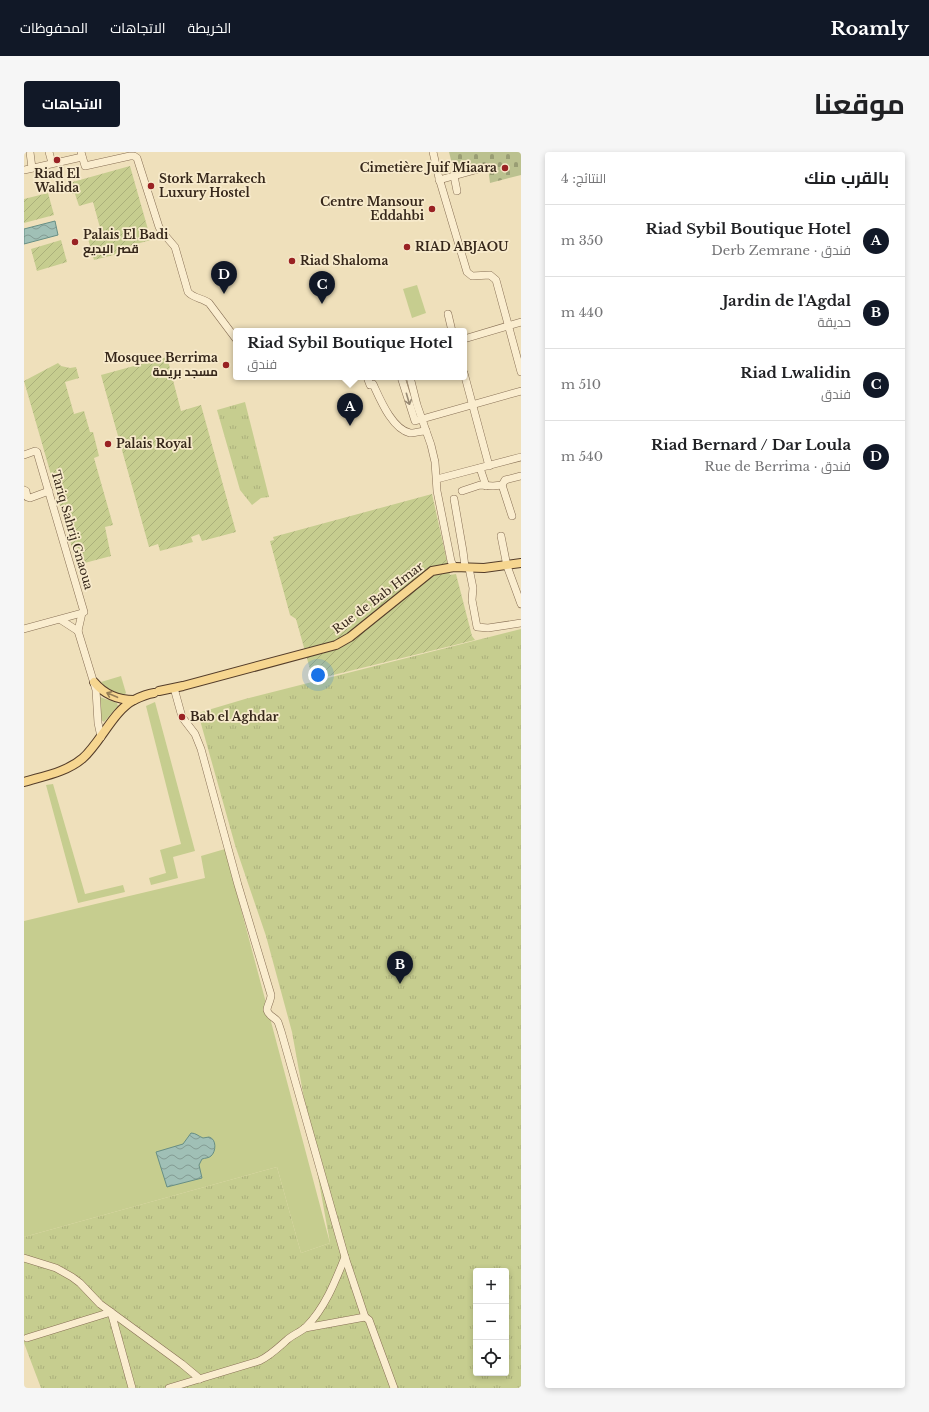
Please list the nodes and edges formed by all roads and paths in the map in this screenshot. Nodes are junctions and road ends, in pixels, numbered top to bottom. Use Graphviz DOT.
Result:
graph roads {
  1 [pos="30,152"];
  2 [pos="49,152"];
  3 [pos="433,152"];
  4 [pos="82,154"];
  5 [pos="52,163"];
  6 [pos="32,168"];
  7 [pos="486,168"];
  8 [pos="24,170"];
  9 [pos="454,176"];
  10 [pos="439,180"];
  11 [pos="457,191"];
  12 [pos="448,314"];
  13 [pos="521,322"];
  14 [pos="508,326"];
  15 [pos="451,328"];
  16 [pos="233,335"];
  17 [pos="467,337"];
  18 [pos="521,372"];
  19 [pos="368,380"];
  20 [pos="402,380"];
  21 [pos="411,380"];
  22 [pos="466,380"];
  23 [pos="521,391"];
  24 [pos="472,404"];
  25 [pos="418,420"];
  26 [pos="426,431"];
  27 [pos="24,455"];
  28 [pos="521,458"];
  29 [pos="489,466"];
  30 [pos="480,468"];
  31 [pos="521,476"];
  32 [pos="437,479"];
  33 [pos="502,485"];
  34 [pos="486,486"];
  35 [pos="24,490"];
  36 [pos="49,491"];
  37 [pos="462,491"];
  38 [pos="454,499"];
  39 [pos="512,516"];
  40 [pos="501,536"];
  41 [pos="521,563"];
  42 [pos="507,566"];
  43 [pos="454,567"];
  44 [pos="467,568"];
  45 [pos="521,604"];
  46 [pos="82,614"];
  47 [pos="61,620"];
  48 [pos="521,623"];
  49 [pos="24,629"];
  50 [pos="78,631"];
  51 [pos="94,682"];
  52 [pos="174,688"];
  53 [pos="134,700"];
  54 [pos="100,737"];
  55 [pos="24,782"];
  56 [pos="345,1257"];
  57 [pos="24,1258"];
  58 [pos="111,1312"];
  59 [pos="365,1317"];
  60 [pos="305,1328"];
  61 [pos="27,1338"];
  62 [pos="200,1379"];
  63 [pos="132,1388"];
  64 [pos="169,1388"];
  65 [pos="394,1388"];
  1 -- 6 [label="street"];
  2 -- 5 [label="street"];
  3 -- 10 [label="street"];
  4 -- 5 [label="street"];
  4 -- 16 [label="street"];
  5 -- 6 [label="street"];
  6 -- 8 [label="street"];
  7 -- 9 [label="street"];
  9 -- 10 [label="street"];
  9 -- 11 [label="street"];
  10 -- 14 [label="street"];
  12 -- 15 [label="street"];
  13 -- 14 [label="street"];
  14 -- 17 [label="street"];
  14 -- 18 [label="street"];
  19 -- 26 [label="street"];
  20 -- 25 [label="street, one-way"];
  21 -- 25 [label="street"];
  22 -- 24 [label="street"];
  23 -- 24 [label="street"];
  24 -- 25 [label="street"];
  24 -- 29 [label="street"];
  25 -- 26 [label="street"];
  26 -- 32 [label="street"];
  27 -- 36 [label="street, Tariq Sahrij Gnaoua"];
  28 -- 29 [label="street"];
  29 -- 30 [label="street"];
  30 -- 32 [label="street"];
  30 -- 34 [label="street"];
  31 -- 33 [label="street"];
  32 -- 43 [label="street"];
  33 -- 34 [label="street"];
  33 -- 39 [label="street"];
  34 -- 37 [label="street"];
  35 -- 36 [label="street"];
  36 -- 46 [label="street, Tariq Sahrij Gnaoua"];
  38 -- 44 [label="street"];
  40 -- 42 [label="street"];
  41 -- 42 [label="main road, Rue de Bab Hmar"];
  42 -- 44 [label="main road, Rue de Bab Hmar"];
  42 -- 45 [label="street"];
  43 -- 44 [label="main road, Rue de Bab Hmar"];
  43 -- 52 [label="main road, Rue de Bab Hmar"];
  44 -- 48 [label="street"];
  46 -- 47 [label="street"];
  46 -- 50 [label="street"];
  47 -- 49 [label="street"];
  47 -- 50 [label="street"];
  50 -- 51 [label="street"];
  53 -- 51 [label="main road, one-way"];
  51 -- 54 [label="street"];
  52 -- 53 [label="main road, Rue de Bab Hmar"];
  52 -- 56 [label="street"];
  53 -- 54 [label="main road"];
  54 -- 55 [label="main road"];
  56 -- 59 [label="street"];
  56 -- 60 [label="street"];
  57 -- 58 [label="street"];
  58 -- 61 [label="street"];
  58 -- 62 [label="street"];
  58 -- 63 [label="street"];
  59 -- 60 [label="street"];
  59 -- 65 [label="street"];
  60 -- 62 [label="street"];
  62 -- 64 [label="street"];
}
